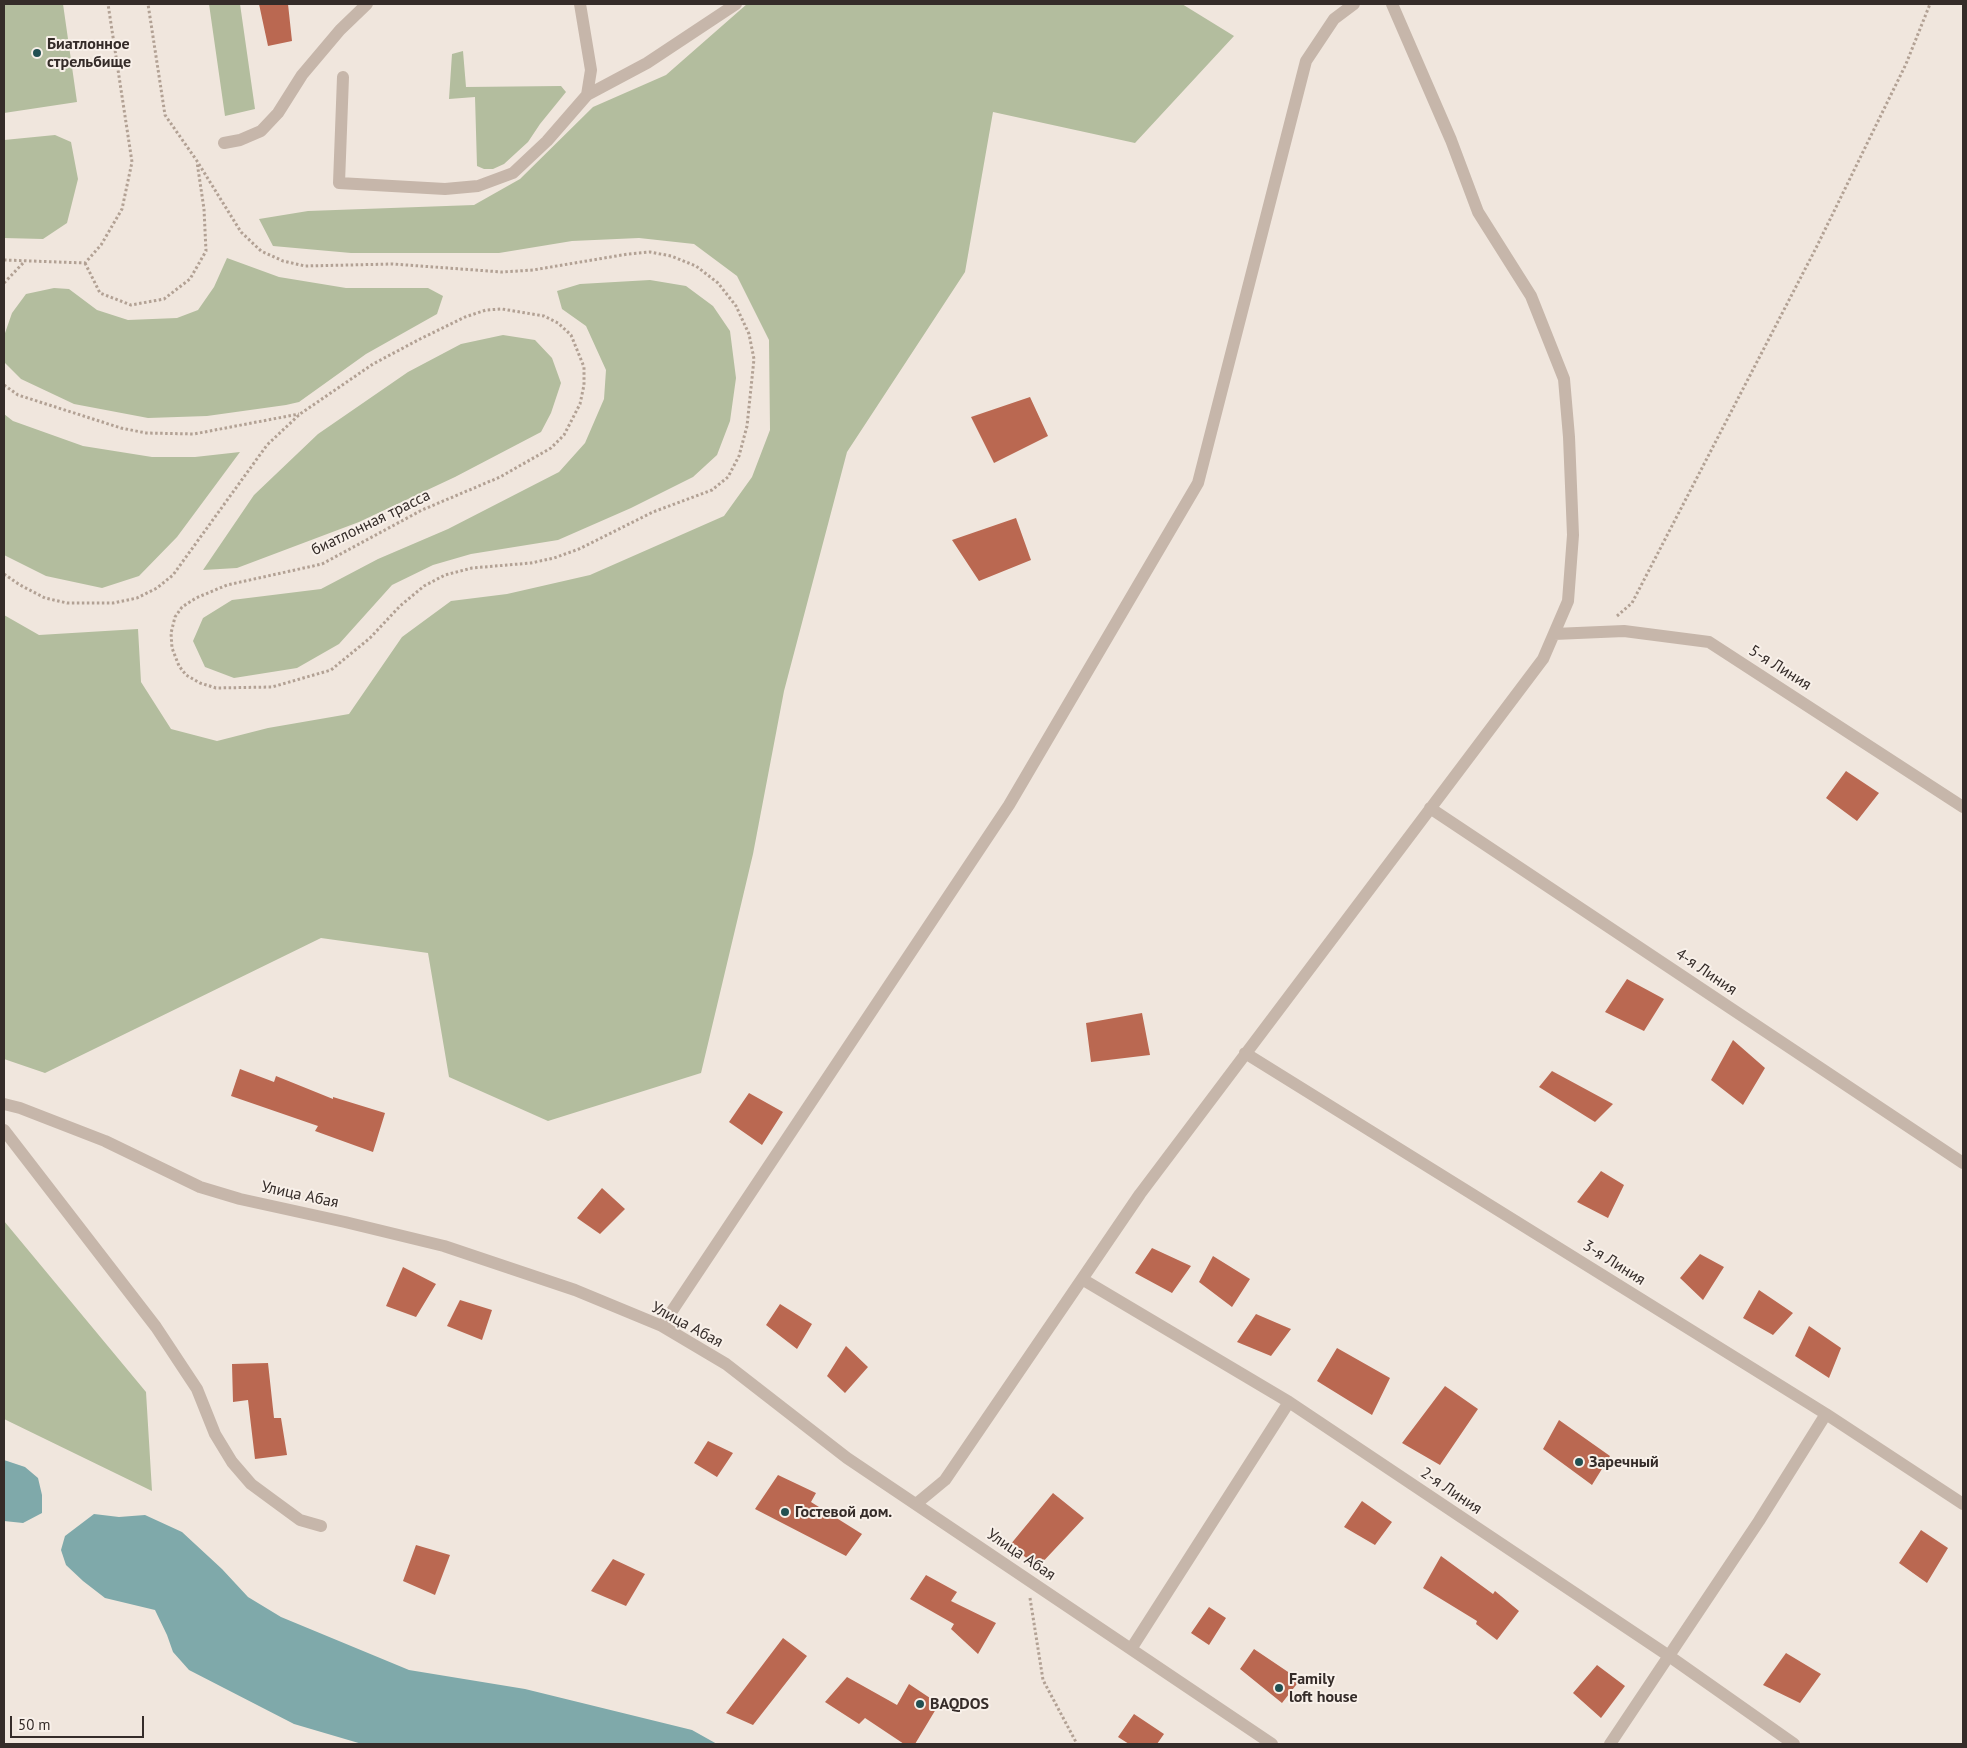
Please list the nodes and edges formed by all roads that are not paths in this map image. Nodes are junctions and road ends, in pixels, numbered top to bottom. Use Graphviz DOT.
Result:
graph roads {
  1 [pos="367,4"];
  2 [pos="580,4"];
  3 [pos="736,4"];
  4 [pos="1354,4"];
  5 [pos="1392,4"];
  6 [pos="343,77"];
  7 [pos="587,95"];
  8 [pos="224,143"];
  9 [pos="1554,634"];
  10 [pos="1963,807"];
  11 [pos="1430,808"];
  12 [pos="1246,1053"];
  13 [pos="4,1104"];
  14 [pos="4,1130"];
  15 [pos="1963,1163"];
  16 [pos="1082,1279"];
  17 [pos="662,1326"];
  18 [pos="1289,1402"];
  19 [pos="1826,1414"];
  20 [pos="916,1504"];
  21 [pos="1963,1504"];
  22 [pos="321,1526"];
  23 [pos="1130,1648"];
  24 [pos="1669,1656"];
  25 [pos="1272,1744"];
  26 [pos="1610,1744"];
  27 [pos="1794,1744"];
  1 -- 8 [label="street"];
  2 -- 7 [label="street"];
  3 -- 7 [label="street"];
  4 -- 17 [label="street"];
  5 -- 9 [label="street"];
  6 -- 7 [label="street"];
  9 -- 10 [label="street, 5-я Линия"];
  9 -- 11 [label="street"];
  11 -- 12 [label="street"];
  11 -- 15 [label="street, 4-я Линия"];
  12 -- 16 [label="street"];
  12 -- 19 [label="street, 3-я Линия"];
  13 -- 17 [label="street, Улица Абая"];
  14 -- 22 [label="street"];
  16 -- 18 [label="street, 2-я Линия"];
  16 -- 20 [label="street"];
  17 -- 20 [label="street, Улица Абая"];
  18 -- 23 [label="street"];
  18 -- 24 [label="street, 2-я Линия"];
  19 -- 21 [label="street, 3-я Линия"];
  19 -- 24 [label="street"];
  20 -- 23 [label="street, Улица Абая"];
  23 -- 25 [label="street, Улица Абая"];
  24 -- 26 [label="street"];
  24 -- 27 [label="street, 2-я Линия"];
}
